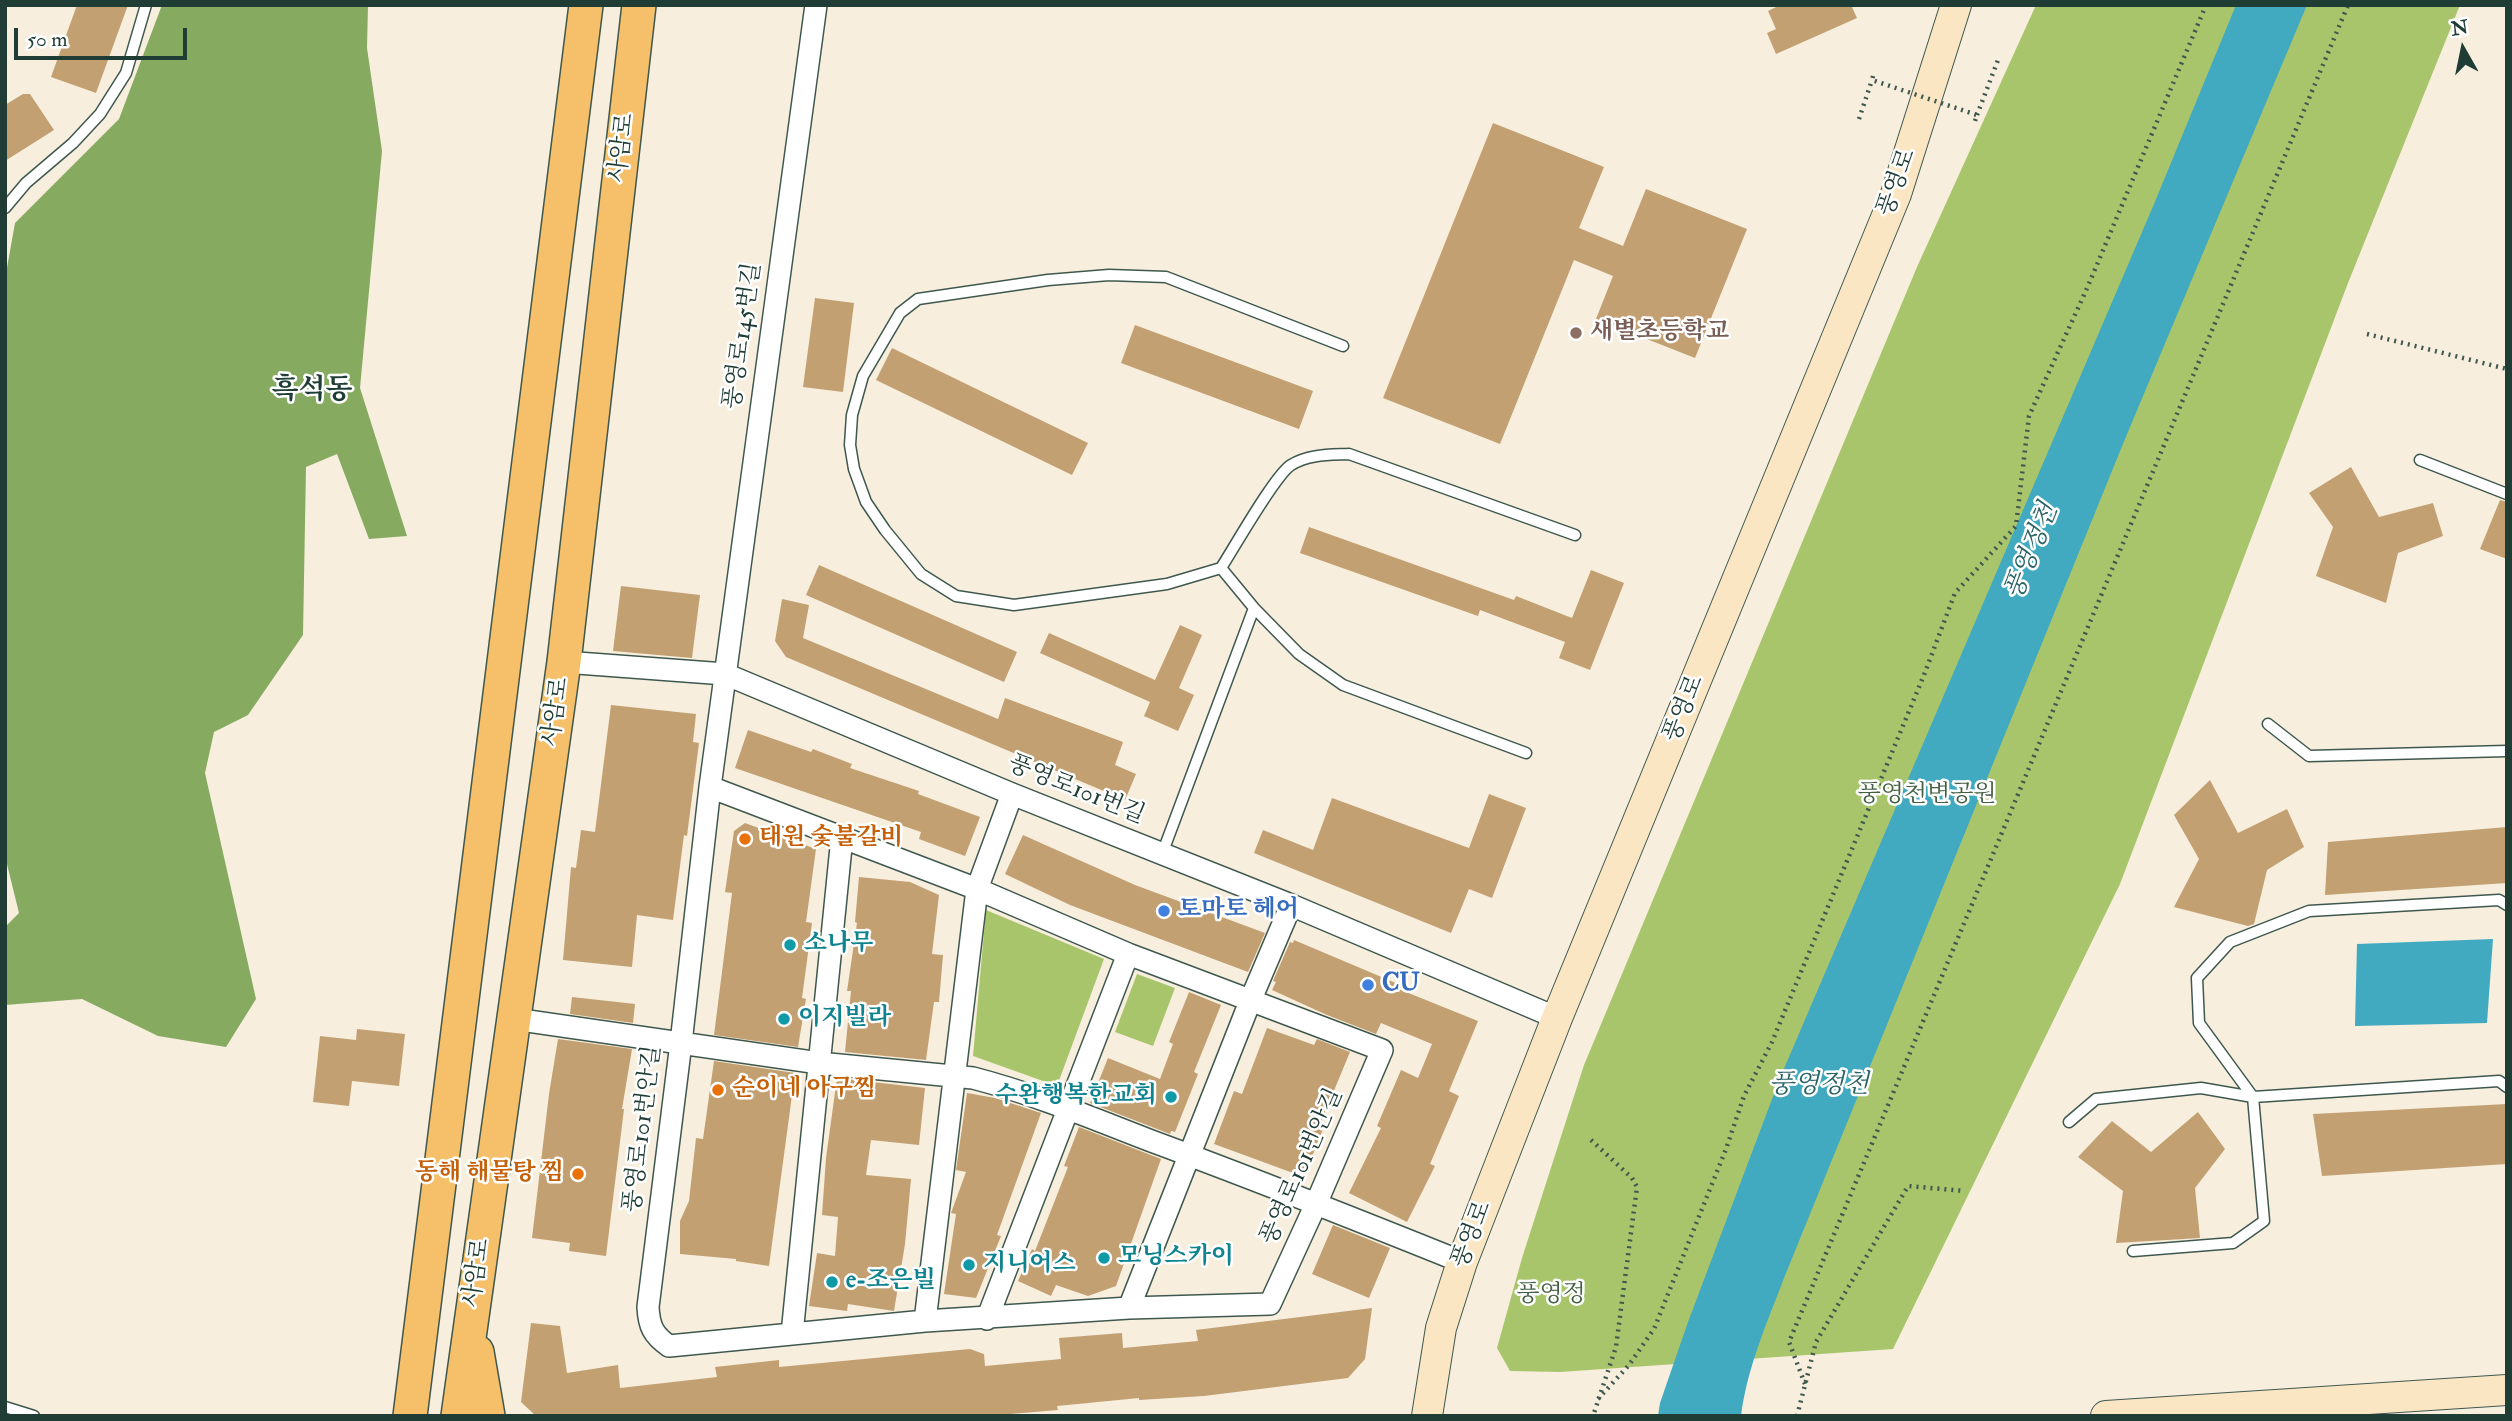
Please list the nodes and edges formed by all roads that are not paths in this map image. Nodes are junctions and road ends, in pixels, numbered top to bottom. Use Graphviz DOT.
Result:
graph roads {
  1 [pos="146,5"];
  2 [pos="586,5"];
  3 [pos="639,5"];
  4 [pos="816,5"];
  5 [pos="1956,5"];
  6 [pos="5,208"];
  7 [pos="1343,346"];
  8 [pos="2420,460"];
  9 [pos="2507,494"];
  10 [pos="1575,535"];
  11 [pos="1221,568"];
  12 [pos="1254,608"];
  13 [pos="564,662"];
  14 [pos="725,674"];
  15 [pos="2268,724"];
  16 [pos="2507,751"];
  17 [pos="1526,753"];
  18 [pos="709,787"];
  19 [pos="1012,794"];
  20 [pos="842,837"];
  21 [pos="1162,854"];
  22 [pos="977,889"];
  23 [pos="1291,905"];
  24 [pos="2507,905"];
  25 [pos="1128,954"];
  26 [pos="1251,999"];
  27 [pos="1557,1018"];
  28 [pos="514,1019"];
  29 [pos="681,1043"];
  30 [pos="819,1063"];
  31 [pos="955,1078"];
  32 [pos="2507,1087"];
  33 [pos="2253,1097"];
  34 [pos="1067,1109"];
  35 [pos="2069,1122"];
  36 [pos="1190,1155"];
  37 [pos="1316,1204"];
  38 [pos="2133,1251"];
  39 [pos="1462,1262"];
  40 [pos="1129,1308"];
  41 [pos="472,1318"];
  42 [pos="987,1319"];
  43 [pos="925,1321"];
  44 [pos="792,1334"];
  45 [pos="2507,1390"];
  46 [pos="5,1407"];
  47 [pos="34,1416"];
  48 [pos="410,1416"];
  49 [pos="458,1416"];
  50 [pos="488,1416"];
  51 [pos="1427,1416"];
  52 [pos="2106,1416"];
  1 -- 6 [label="lane"];
  2 -- 48 [label="main road, 사암로"];
  3 -- 13 [label="main road, 사암로"];
  4 -- 14 [label="street, 풍영로145번길"];
  5 -- 27 [label="main road, 풍영로"];
  7 -- 11 [label="lane"];
  8 -- 9 [label="lane"];
  10 -- 11 [label="lane"];
  11 -- 12 [label="lane"];
  12 -- 17 [label="lane"];
  12 -- 21 [label="lane"];
  13 -- 14 [label="street, 풍영로101번길"];
  13 -- 28 [label="main road, 사암로"];
  14 -- 18 [label="street, 풍영로101번안길"];
  14 -- 19 [label="street, 풍영로101번길"];
  15 -- 16 [label="lane"];
  18 -- 20 [label="street, 풍영로101번안길"];
  18 -- 29 [label="street, 풍영로101번안길"];
  19 -- 21 [label="street, 풍영로101번길"];
  19 -- 22 [label="street"];
  20 -- 22 [label="street, 풍영로101번안길"];
  20 -- 30 [label="street"];
  21 -- 23 [label="street, 풍영로101번길"];
  22 -- 25 [label="street, 풍영로101번안길"];
  22 -- 31 [label="street"];
  23 -- 26 [label="street"];
  23 -- 27 [label="street, 풍영로101번길"];
  24 -- 33 [label="lane"];
  25 -- 26 [label="street, 풍영로101번안길"];
  25 -- 34 [label="street"];
  26 -- 36 [label="street"];
  26 -- 37 [label="street, 풍영로101번안길"];
  27 -- 39 [label="main road, 풍영로"];
  28 -- 29 [label="street"];
  28 -- 41 [label="main road, 사암로"];
  29 -- 30 [label="street"];
  29 -- 44 [label="street, 풍영로101번안길"];
  30 -- 31 [label="street"];
  30 -- 44 [label="street"];
  31 -- 34 [label="street"];
  31 -- 43 [label="street"];
  32 -- 33 [label="lane"];
  33 -- 35 [label="lane"];
  33 -- 38 [label="lane"];
  34 -- 36 [label="street"];
  34 -- 42 [label="street"];
  36 -- 37 [label="street"];
  36 -- 40 [label="street"];
  37 -- 39 [label="street"];
  37 -- 40 [label="street, 풍영로101번안길"];
  39 -- 51 [label="main road, 풍영로"];
  40 -- 42 [label="street, 풍영로101번안길"];
  41 -- 49 [label="main road, 사암로"];
  41 -- 50 [label="main road"];
  42 -- 43 [label="street, 풍영로101번안길"];
  43 -- 44 [label="street, 풍영로101번안길"];
  45 -- 52 [label="main road"];
  46 -- 47 [label="lane"];
}
